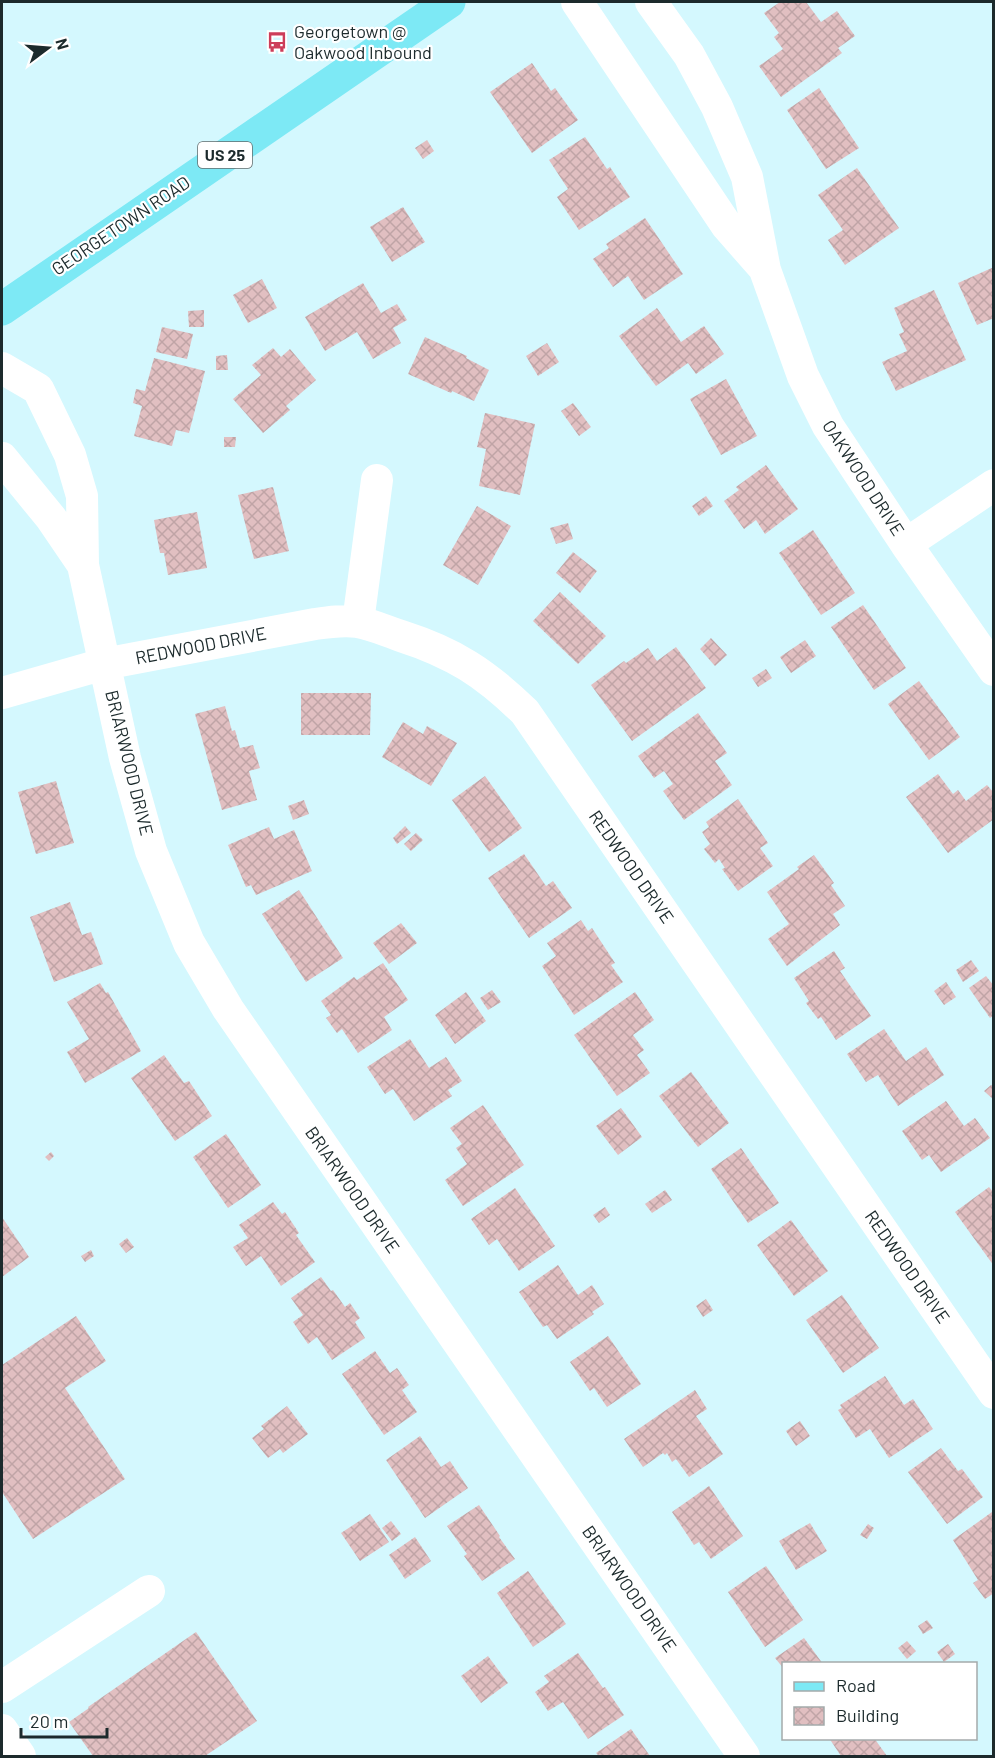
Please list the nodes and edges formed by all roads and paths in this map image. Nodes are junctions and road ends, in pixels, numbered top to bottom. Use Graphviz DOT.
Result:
graph roads {
  1 [pos="449,2"];
  2 [pos="577,2"];
  3 [pos="651,2"];
  4 [pos="765,270"];
  5 [pos="2,309"];
  6 [pos="2,368"];
  7 [pos="2,458"];
  8 [pos="377,480"];
  9 [pos="993,485"];
  10 [pos="906,544"];
  11 [pos="83,565"];
  12 [pos="358,622"];
  13 [pos="104,664"];
  14 [pos="993,670"];
  15 [pos="2,693"];
  16 [pos="993,1393"];
  17 [pos="149,1591"];
  18 [pos="2,1687"];
  19 [pos="2,1730"];
  20 [pos="20,1756"];
  21 [pos="744,1756"];
  1 -- 5 [label="main road, GEORGETOWN ROAD / US 25"];
  2 -- 4 [label="street, OAKWOOD DRIVE"];
  3 -- 4 [label="street, OAKWOOD DRIVE"];
  4 -- 10 [label="street, OAKWOOD DRIVE"];
  6 -- 11 [label="street, BRIARWOOD DRIVE"];
  7 -- 11 [label="street, BRIARWOOD DRIVE"];
  8 -- 12 [label="street"];
  9 -- 10 [label="street"];
  10 -- 14 [label="street, OAKWOOD DRIVE"];
  11 -- 13 [label="street, BRIARWOOD DRIVE"];
  12 -- 13 [label="street, REDWOOD DRIVE"];
  12 -- 16 [label="street, REDWOOD DRIVE"];
  13 -- 15 [label="street, REDWOOD DRIVE"];
  13 -- 21 [label="street, BRIARWOOD DRIVE"];
  17 -- 18 [label="street"];
  19 -- 20 [label="street"];
}
